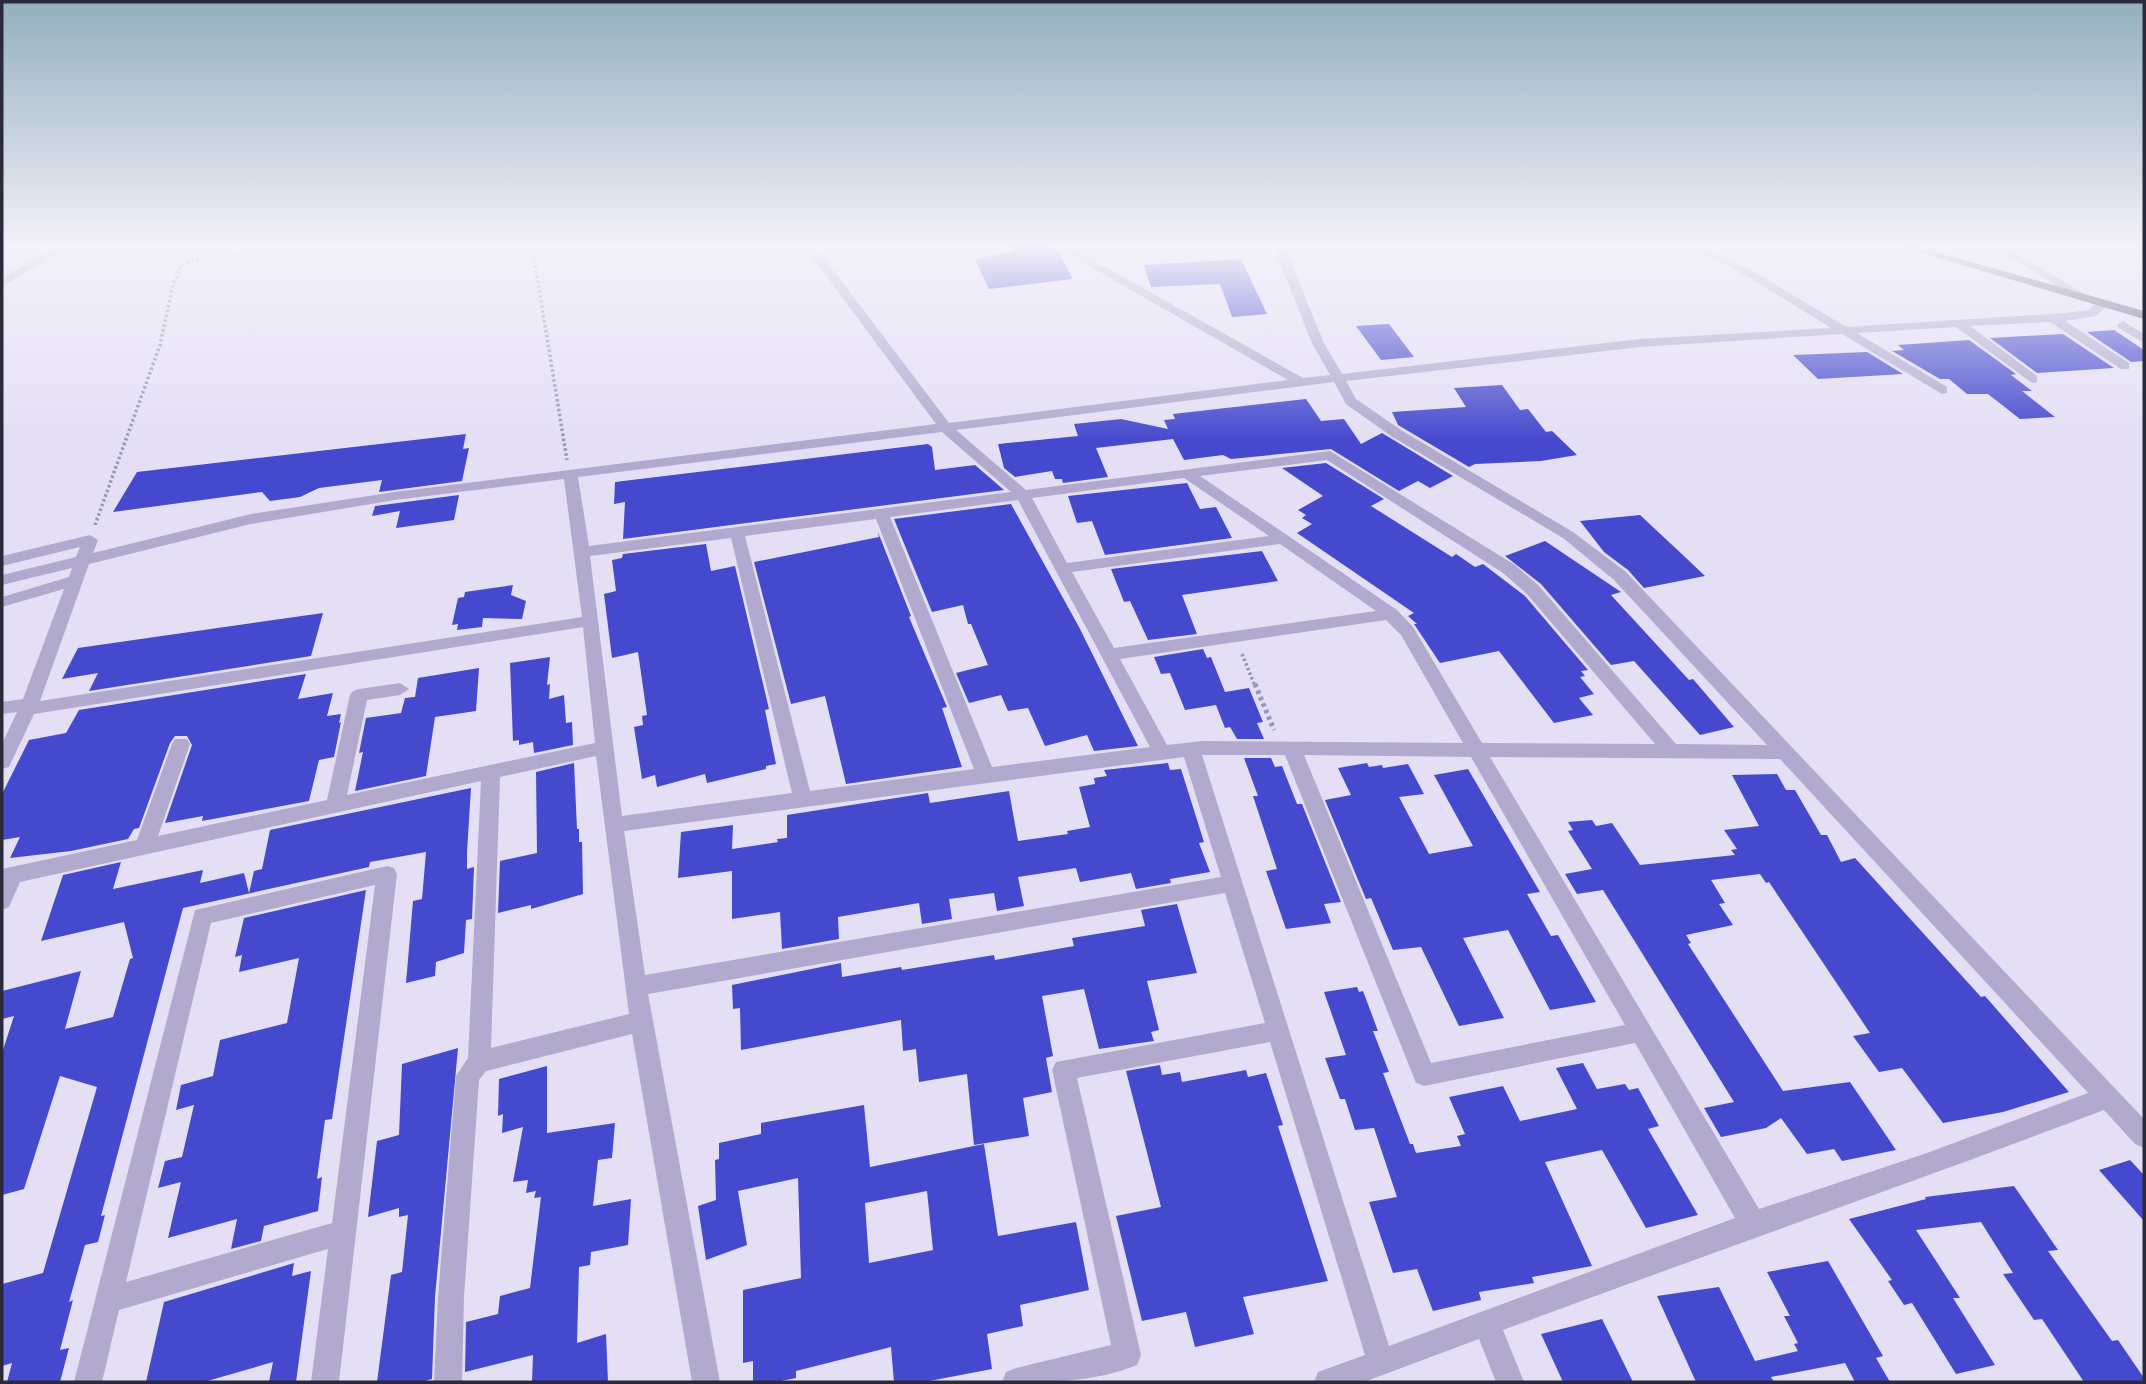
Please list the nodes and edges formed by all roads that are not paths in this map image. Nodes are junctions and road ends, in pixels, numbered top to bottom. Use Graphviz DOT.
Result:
graph roads {
  1 [pos="858,311"];
  2 [pos="1174,311"];
  3 [pos="1305,311"];
  4 [pos="1809,311"];
  5 [pos="2095,311"];
  6 [pos="2053,318"];
  7 [pos="1959,324"];
  8 [pos="2123,325"];
  9 [pos="1842,331"];
  10 [pos="2144,339"];
  11 [pos="2125,366"];
  12 [pos="1338,379"];
  13 [pos="2032,379"];
  14 [pos="1304,384"];
  15 [pos="1942,390"];
  16 [pos="946,428"];
  17 [pos="1186,473"];
  18 [pos="570,474"];
  19 [pos="1021,494"];
  20 [pos="881,513"];
  21 [pos="737,532"];
  22 [pos="1281,538"];
  23 [pos="583,552"];
  24 [pos="85,559"];
  25 [pos="2,561"];
  26 [pos="1063,568"];
  27 [pos="2,580"];
  28 [pos="76,580"];
  29 [pos="2,602"];
  30 [pos="1391,614"];
  31 [pos="589,621"];
  32 [pos="1109,655"];
  33 [pos="400,689"];
  34 [pos="29,707"];
  35 [pos="2,708"];
  36 [pos="181,744"];
  37 [pos="606,747"];
  38 [pos="1191,749"];
  39 [pos="1287,749"];
  40 [pos="1477,750"];
  41 [pos="1162,752"];
  42 [pos="1672,752"];
  43 [pos="1787,752"];
  44 [pos="2,762"];
  45 [pos="491,772"];
  46 [pos="986,776"];
  47 [pos="803,800"];
  48 [pos="335,805"];
  49 [pos="613,825"];
  50 [pos="145,846"];
  51 [pos="7,876"];
  52 [pos="1231,884"];
  53 [pos="2,901"];
  54 [pos="637,986"];
  55 [pos="642,1021"];
  56 [pos="1276,1031"];
  57 [pos="1641,1032"];
  58 [pos="479,1062"];
  59 [pos="2108,1097"];
  60 [pos="2144,1136"];
  61 [pos="1753,1224"];
  62 [pos="344,1232"];
  63 [pos="109,1300"];
  64 [pos="1486,1323"];
  65 [pos="1381,1363"];
  66 [pos="88,1382"];
  67 [pos="325,1382"];
  68 [pos="449,1382"];
  69 [pos="706,1382"];
  70 [pos="1016,1382"];
  71 [pos="1328,1382"];
  72 [pos="1510,1382"];
  1 -- 16 [label="street"];
  2 -- 14 [label="street"];
  3 -- 12 [label="street"];
  4 -- 9 [label="street"];
  5 -- 6 [label="street"];
  6 -- 7 [label="street"];
  6 -- 11 [label="street"];
  7 -- 9 [label="street"];
  7 -- 13 [label="street"];
  8 -- 10 [label="street"];
  9 -- 12 [label="street"];
  9 -- 15 [label="street"];
  12 -- 14 [label="street"];
  12 -- 43 [label="street"];
  14 -- 16 [label="street"];
  16 -- 18 [label="street"];
  16 -- 19 [label="street"];
  17 -- 19 [label="street"];
  17 -- 22 [label="street"];
  17 -- 42 [label="street"];
  18 -- 23 [label="street"];
  18 -- 24 [label="street"];
  19 -- 20 [label="street"];
  19 -- 26 [label="street"];
  20 -- 21 [label="street"];
  20 -- 46 [label="street"];
  21 -- 23 [label="street"];
  21 -- 47 [label="street"];
  22 -- 26 [label="street"];
  22 -- 30 [label="street"];
  23 -- 31 [label="street"];
  24 -- 25 [label="street"];
  24 -- 27 [label="street"];
  24 -- 28 [label="street"];
  26 -- 32 [label="street"];
  28 -- 29 [label="street"];
  28 -- 34 [label="street"];
  30 -- 32 [label="street"];
  30 -- 40 [label="street"];
  31 -- 34 [label="street"];
  31 -- 37 [label="street"];
  32 -- 41 [label="street"];
  33 -- 48 [label="street"];
  34 -- 35 [label="street"];
  34 -- 44 [label="street"];
  36 -- 50 [label="street"];
  37 -- 45 [label="street"];
  37 -- 49 [label="street"];
  38 -- 39 [label="street"];
  38 -- 41 [label="street"];
  38 -- 52 [label="street"];
  39 -- 40 [label="street"];
  39 -- 57 [label="street"];
  40 -- 42 [label="street"];
  40 -- 57 [label="street"];
  41 -- 46 [label="street"];
  42 -- 43 [label="street"];
  43 -- 59 [label="street"];
  45 -- 48 [label="street"];
  45 -- 58 [label="street"];
  46 -- 47 [label="street"];
  47 -- 49 [label="street"];
  48 -- 50 [label="street"];
  49 -- 54 [label="street"];
  50 -- 51 [label="street"];
  51 -- 53 [label="street"];
  52 -- 54 [label="street"];
  52 -- 56 [label="street"];
  54 -- 55 [label="street"];
  55 -- 58 [label="street"];
  55 -- 69 [label="street"];
  56 -- 65 [label="street"];
  56 -- 70 [label="street"];
  57 -- 61 [label="street"];
  58 -- 68 [label="street"];
  59 -- 60 [label="street"];
  59 -- 61 [label="street"];
  61 -- 64 [label="street"];
  62 -- 63 [label="street"];
  62 -- 63 [label="street"];
  62 -- 67 [label="street"];
  63 -- 66 [label="street"];
  64 -- 65 [label="street"];
  64 -- 72 [label="street"];
  65 -- 71 [label="street"];
}
